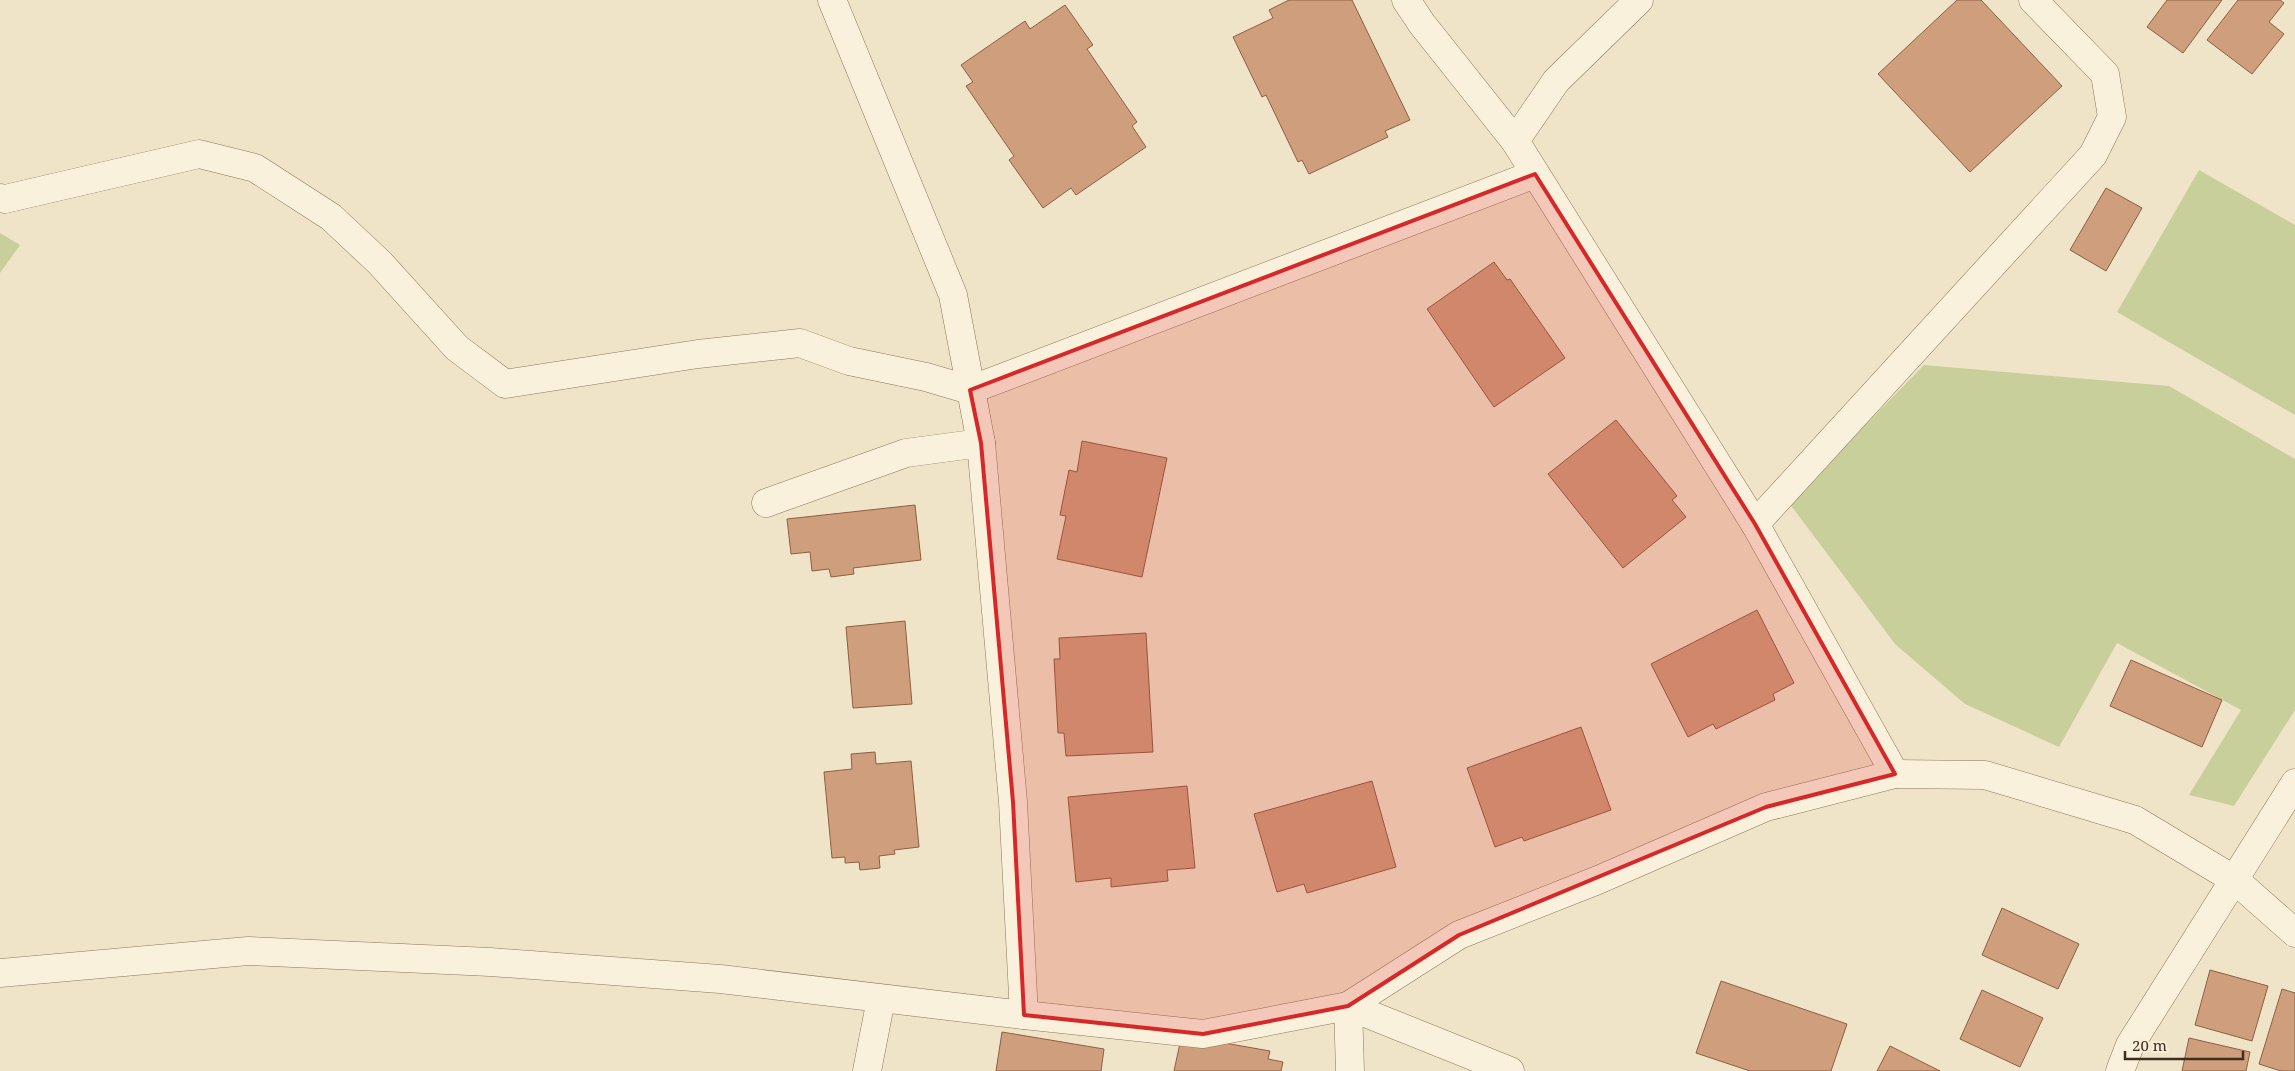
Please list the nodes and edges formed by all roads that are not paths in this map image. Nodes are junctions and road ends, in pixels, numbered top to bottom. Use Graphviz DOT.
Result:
graph roads {
  1 [pos="832,0"];
  2 [pos="1406,0"];
  3 [pos="1639,0"];
  4 [pos="2033,0"];
  5 [pos="1515,141"];
  6 [pos="1536,174"];
  7 [pos="0,198"];
  8 [pos="970,390"];
  9 [pos="981,443"];
  10 [pos="766,503"];
  11 [pos="1755,524"];
  12 [pos="1894,774"];
  13 [pos="2295,783"];
  14 [pos="2235,880"];
  15 [pos="2295,933"];
  16 [pos="0,973"];
  17 [pos="881,999"];
  18 [pos="1348,1006"];
  19 [pos="1024,1016"];
  20 [pos="867,1071"];
  21 [pos="1350,1071"];
  22 [pos="1510,1071"];
  23 [pos="2120,1071"];
  1 -- 8 [label="street"];
  2 -- 5 [label="street"];
  3 -- 5 [label="street"];
  4 -- 11 [label="street"];
  5 -- 6 [label="street"];
  6 -- 8 [label="street"];
  6 -- 11 [label="street"];
  7 -- 8 [label="street"];
  8 -- 9 [label="street"];
  9 -- 10 [label="street"];
  9 -- 19 [label="street"];
  11 -- 12 [label="street"];
  12 -- 14 [label="street"];
  12 -- 18 [label="street"];
  13 -- 14 [label="street"];
  14 -- 15 [label="street"];
  14 -- 23 [label="street"];
  16 -- 17 [label="street"];
  17 -- 19 [label="street"];
  17 -- 20 [label="street"];
  18 -- 19 [label="street"];
  18 -- 21 [label="street"];
  18 -- 22 [label="street"];
}
